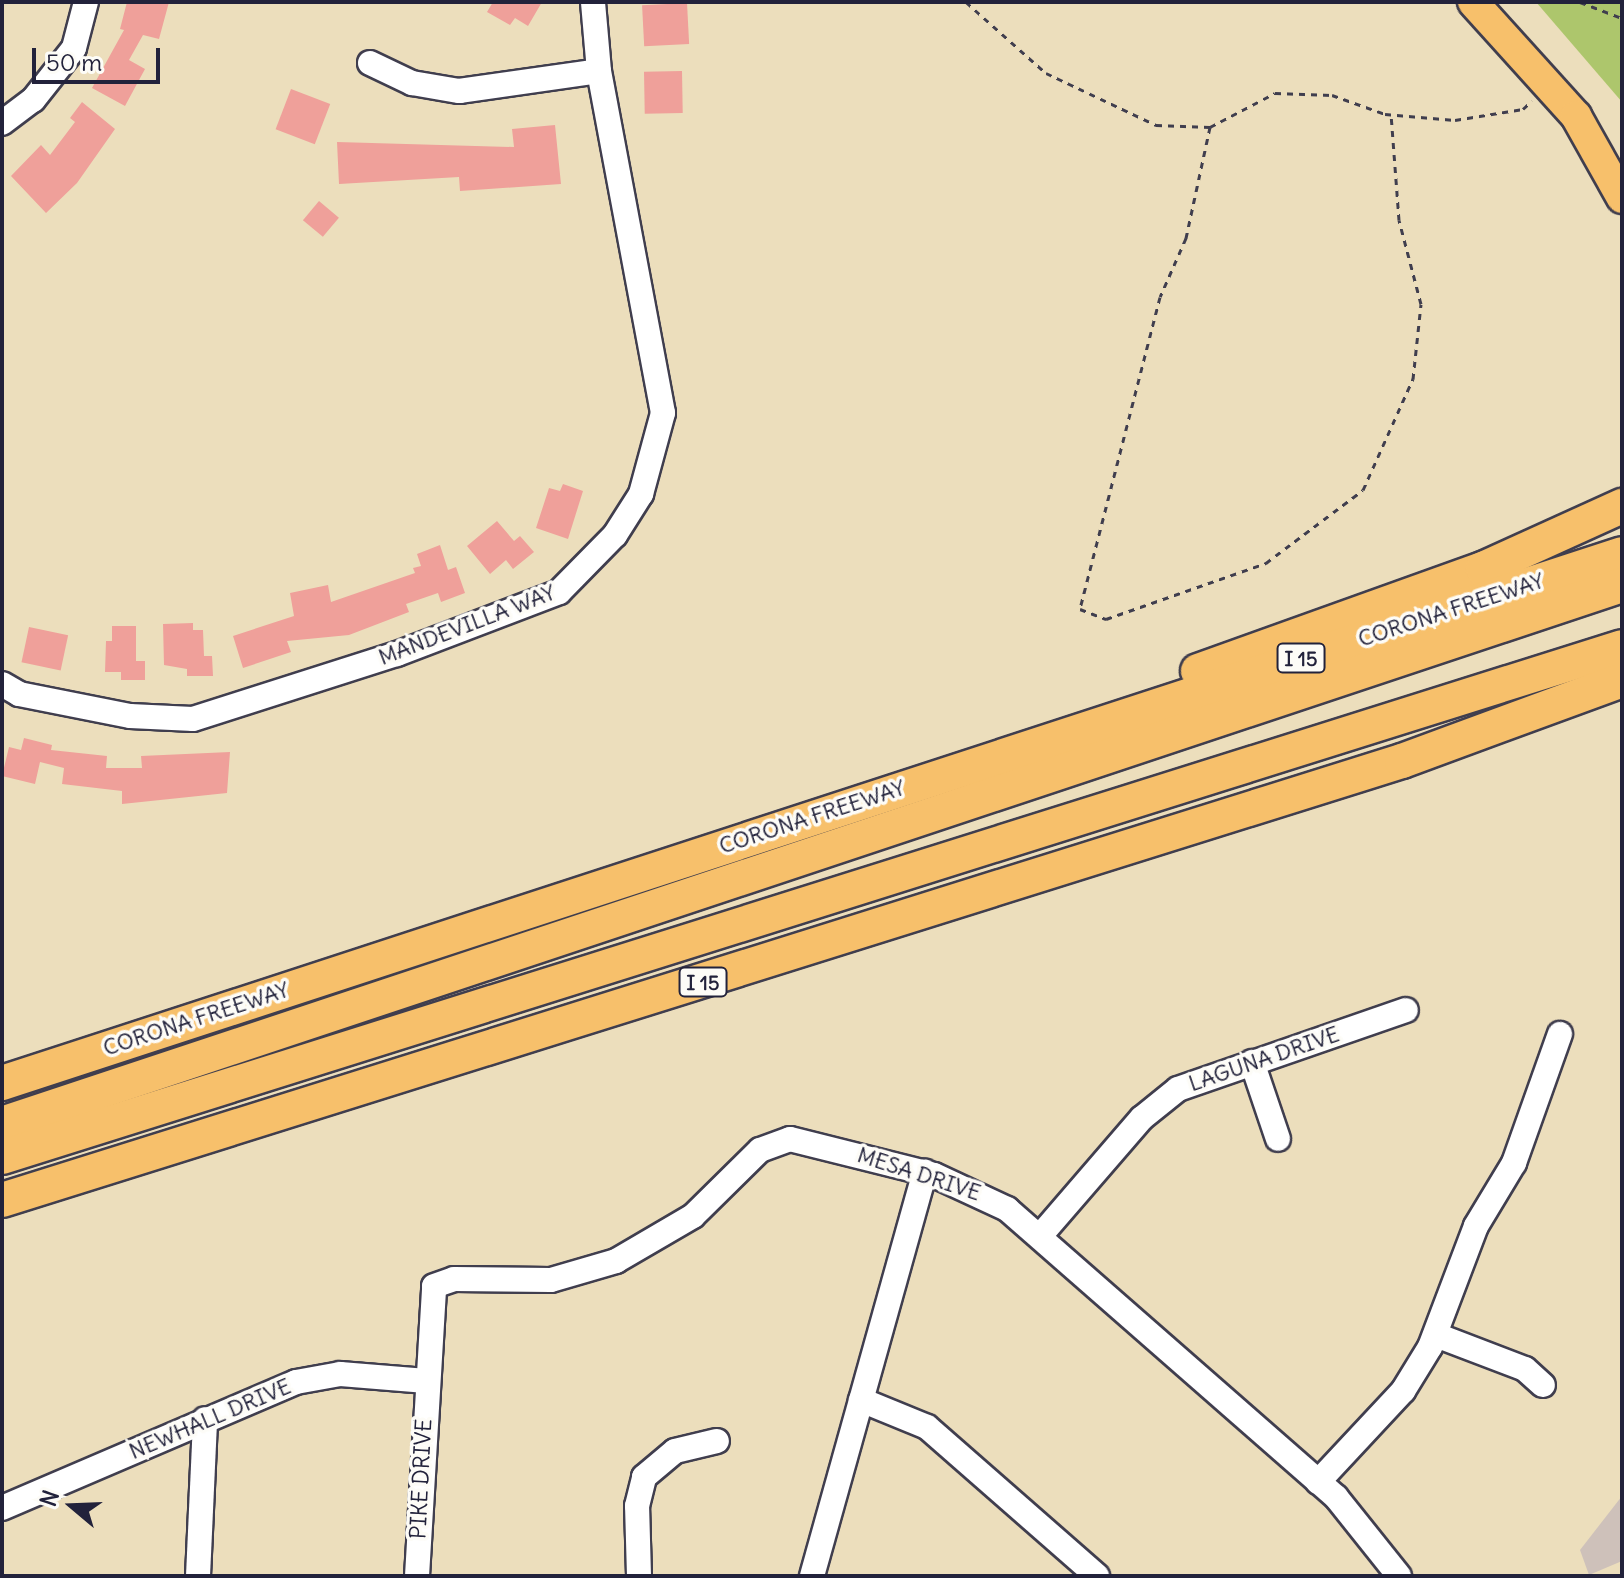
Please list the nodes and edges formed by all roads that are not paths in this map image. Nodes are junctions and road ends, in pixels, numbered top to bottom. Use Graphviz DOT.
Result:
graph roads {
  1 [pos="86,2"];
  2 [pos="593,2"];
  3 [pos="1473,2"];
  4 [pos="370,63"];
  5 [pos="599,71"];
  6 [pos="2,123"];
  7 [pos="1622,198"];
  8 [pos="1622,506"];
  9 [pos="1622,554"];
  10 [pos="1622,585"];
  11 [pos="1622,606"];
  12 [pos="1622,623"];
  13 [pos="1622,647"];
  14 [pos="1622,680"];
  15 [pos="2,684"];
  16 [pos="1622,696"];
  17 [pos="1402,761"];
  18 [pos="980,762"];
  19 [pos="941,814"];
  20 [pos="946,864"];
  21 [pos="1406,1010"];
  22 [pos="1560,1034"];
  23 [pos="1252,1062"];
  24 [pos="2,1083"];
  25 [pos="2,1124"];
  26 [pos="1278,1139"];
  27 [pos="2,1157"];
  28 [pos="925,1172"];
  29 [pos="2,1200"];
  30 [pos="1040,1236"];
  31 [pos="1436,1335"];
  32 [pos="427,1381"];
  33 [pos="1543,1385"];
  34 [pos="861,1400"];
  35 [pos="205,1419"];
  36 [pos="717,1441"];
  37 [pos="1318,1482"];
  38 [pos="2,1508"];
  39 [pos="198,1576"];
  40 [pos="417,1576"];
  41 [pos="639,1576"];
  42 [pos="812,1576"];
  43 [pos="1097,1576"];
  44 [pos="1399,1576"];
  1 -- 6 [label="street"];
  2 -- 5 [label="street, MANDEVILLA WAY"];
  3 -- 7 [label="main road"];
  4 -- 5 [label="street"];
  5 -- 15 [label="street, MANDEVILLA WAY"];
  8 -- 18 [label="highway"];
  9 -- 18 [label="highway, CORONA FREEWAY / I 15"];
  10 -- 19 [label="highway"];
  11 -- 19 [label="highway"];
  12 -- 20 [label="highway"];
  13 -- 20 [label="highway"];
  14 -- 17 [label="highway, I 15"];
  16 -- 17 [label="highway"];
  17 -- 29 [label="highway, I 15"];
  18 -- 24 [label="highway, CORONA FREEWAY / I 15"];
  19 -- 25 [label="highway"];
  20 -- 27 [label="highway"];
  21 -- 23 [label="street, LAGUNA DRIVE"];
  22 -- 31 [label="street"];
  23 -- 26 [label="street"];
  23 -- 30 [label="street, LAGUNA DRIVE"];
  28 -- 30 [label="street, MESA DRIVE"];
  28 -- 32 [label="street, MESA DRIVE"];
  28 -- 34 [label="street"];
  30 -- 37 [label="street, MESA DRIVE"];
  31 -- 33 [label="street"];
  31 -- 37 [label="street"];
  32 -- 35 [label="street, NEWHALL DRIVE"];
  32 -- 40 [label="street, PIKE DRIVE"];
  34 -- 42 [label="street"];
  34 -- 43 [label="street"];
  35 -- 38 [label="street, NEWHALL DRIVE"];
  35 -- 39 [label="street"];
  36 -- 41 [label="street"];
  37 -- 44 [label="street, MESA DRIVE"];
}
